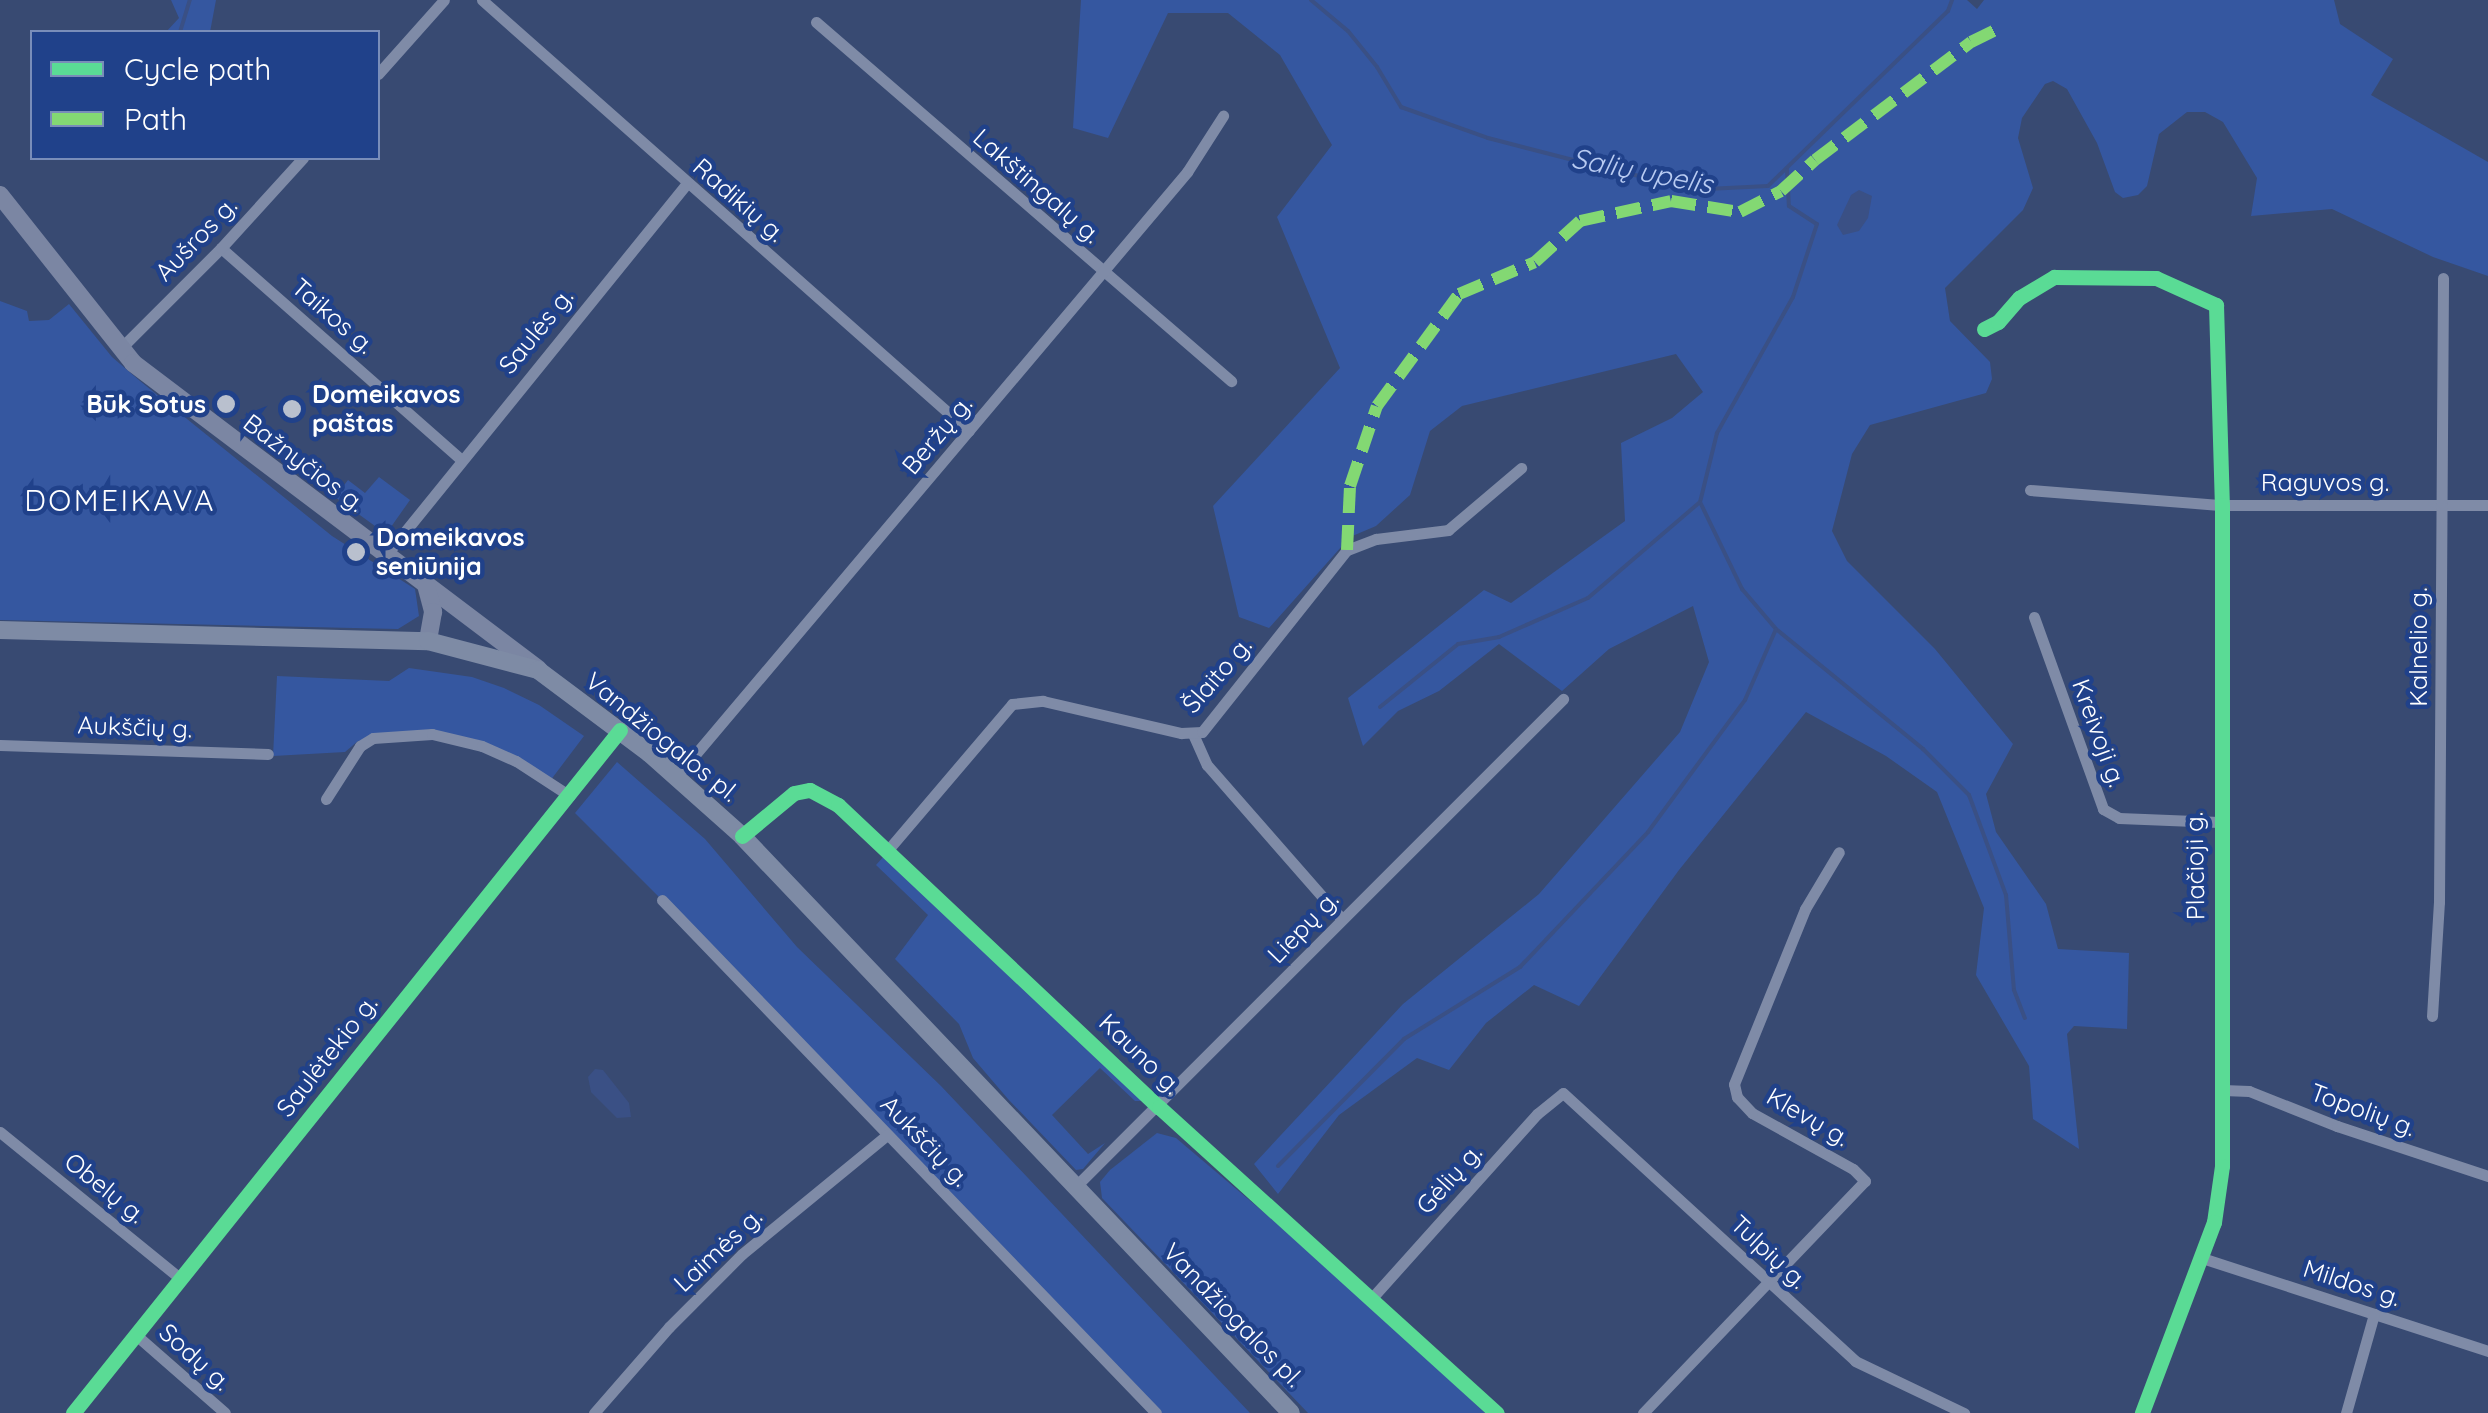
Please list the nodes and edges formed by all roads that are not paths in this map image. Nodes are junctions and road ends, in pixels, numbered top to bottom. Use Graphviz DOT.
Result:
graph roads {
  1 [pos="444,0"];
  2 [pos="482,0"];
  3 [pos="816,22"];
  4 [pos="380,72"];
  5 [pos="1223,116"];
  6 [pos="300,160"];
  7 [pos="686,184"];
  8 [pos="0,195"];
  9 [pos="221,248"];
  10 [pos="1103,274"];
  11 [pos="2443,278"];
  12 [pos="1984,329"];
  13 [pos="120,349"];
  14 [pos="1232,381"];
  15 [pos="969,431"];
  16 [pos="460,459"];
  17 [pos="1521,468"];
  18 [pos="2030,490"];
  19 [pos="2441,504"];
  20 [pos="2222,505"];
  21 [pos="2488,505"];
  22 [pos="386,555"];
  23 [pos="426,585"];
  24 [pos="2034,617"];
  25 [pos="0,630"];
  26 [pos="428,641"];
  27 [pos="538,670"];
  28 [pos="1563,699"];
  29 [pos="620,730"];
  30 [pos="1193,734"];
  31 [pos="0,746"];
  32 [pos="268,754"];
  33 [pos="677,776"];
  34 [pos="570,796"];
  35 [pos="326,799"];
  36 [pos="2219,822"];
  37 [pos="742,836"];
  38 [pos="887,851"];
  39 [pos="1839,852"];
  40 [pos="662,900"];
  41 [pos="1342,918"];
  42 [pos="2432,1016"];
  43 [pos="2222,1090"];
  44 [pos="1563,1093"];
  45 [pos="1158,1107"];
  46 [pos="0,1132"];
  47 [pos="887,1135"];
  48 [pos="2488,1176"];
  49 [pos="1076,1186"];
  50 [pos="2202,1258"];
  51 [pos="181,1280"];
  52 [pos="1769,1283"];
  53 [pos="1371,1298"];
  54 [pos="2374,1314"];
  55 [pos="136,1335"];
  56 [pos="2488,1351"];
  57 [pos="73,1413"];
  58 [pos="225,1413"];
  59 [pos="594,1413"];
  60 [pos="1156,1413"];
  61 [pos="1291,1413"];
  62 [pos="1496,1413"];
  63 [pos="1643,1413"];
  64 [pos="1964,1413"];
  65 [pos="2142,1413"];
  66 [pos="2346,1413"];
  1 -- 4 [label="street"];
  2 -- 7 [label="street, Radikių g."];
  3 -- 10 [label="street, Lakštingalų g."];
  5 -- 10 [label="street, Beržų g."];
  6 -- 9 [label="street, Aušros g."];
  7 -- 15 [label="street, Radikių g."];
  7 -- 16 [label="street, Saulės g."];
  8 -- 13 [label="main road, Bažnyčios g."];
  9 -- 13 [label="street, Aušros g."];
  9 -- 16 [label="street, Taikos g."];
  10 -- 14 [label="street, Lakštingalų g."];
  10 -- 15 [label="street, Beržų g."];
  11 -- 19 [label="street, Kalnelio g."];
  12 -- 20 [label="street, Plačioji g."];
  13 -- 22 [label="main road, Bažnyčios g."];
  15 -- 33 [label="street, Beržų g."];
  16 -- 22 [label="street, Saulės g."];
  17 -- 30 [label="street, Šlaito g."];
  18 -- 20 [label="street, Raguvos g."];
  19 -- 20 [label="street, Raguvos g."];
  19 -- 21 [label="street, Raguvos g."];
  19 -- 42 [label="street, Kalnelio g."];
  20 -- 36 [label="street, Plačioji g."];
  22 -- 23 [label="main road, Bažnyčios g."];
  23 -- 26 [label="main road"];
  23 -- 27 [label="main road, Bažnyčios g."];
  24 -- 36 [label="street, Kreivoji g."];
  25 -- 26 [label="main road, Vandžiogalos pl."];
  26 -- 27 [label="main road, Vandžiogalos pl."];
  27 -- 29 [label="main road, Vandžiogalos pl."];
  28 -- 41 [label="street, Liepų g."];
  29 -- 33 [label="main road, Vandžiogalos pl."];
  29 -- 34 [label="street, Saulėtekio g."];
  30 -- 38 [label="street, Šlaito g."];
  30 -- 41 [label="street"];
  31 -- 32 [label="street, Aukščių g."];
  33 -- 37 [label="main road, Vandžiogalos pl."];
  34 -- 35 [label="street"];
  34 -- 51 [label="street, Saulėtekio g."];
  36 -- 43 [label="street, Plačioji g."];
  37 -- 38 [label="street, Kauno g."];
  37 -- 49 [label="main road, Vandžiogalos pl."];
  38 -- 45 [label="street, Kauno g."];
  39 -- 52 [label="street, Klevų g."];
  40 -- 47 [label="street, Aukščių g."];
  41 -- 45 [label="street, Liepų g."];
  43 -- 48 [label="street, Topolių g."];
  43 -- 50 [label="street, Plačioji g."];
  44 -- 52 [label="street, Tulpių g."];
  44 -- 53 [label="street, Gėlių g."];
  45 -- 49 [label="street, Liepų g."];
  45 -- 53 [label="street, Kauno g."];
  46 -- 51 [label="street, Obelų g."];
  47 -- 59 [label="street, Laimės g."];
  47 -- 60 [label="street, Aukščių g."];
  49 -- 61 [label="main road, Vandžiogalos pl."];
  50 -- 54 [label="street, Mildos g."];
  50 -- 65 [label="street, Plačioji g."];
  51 -- 55 [label="street, Saulėtekio g."];
  52 -- 63 [label="street, Klevų g."];
  52 -- 64 [label="street, Tulpių g."];
  53 -- 62 [label="street, Kauno g."];
  54 -- 56 [label="street, Mildos g."];
  54 -- 66 [label="street"];
  55 -- 57 [label="street, Saulėtekio g."];
  55 -- 58 [label="street, Sodų g."];
}
